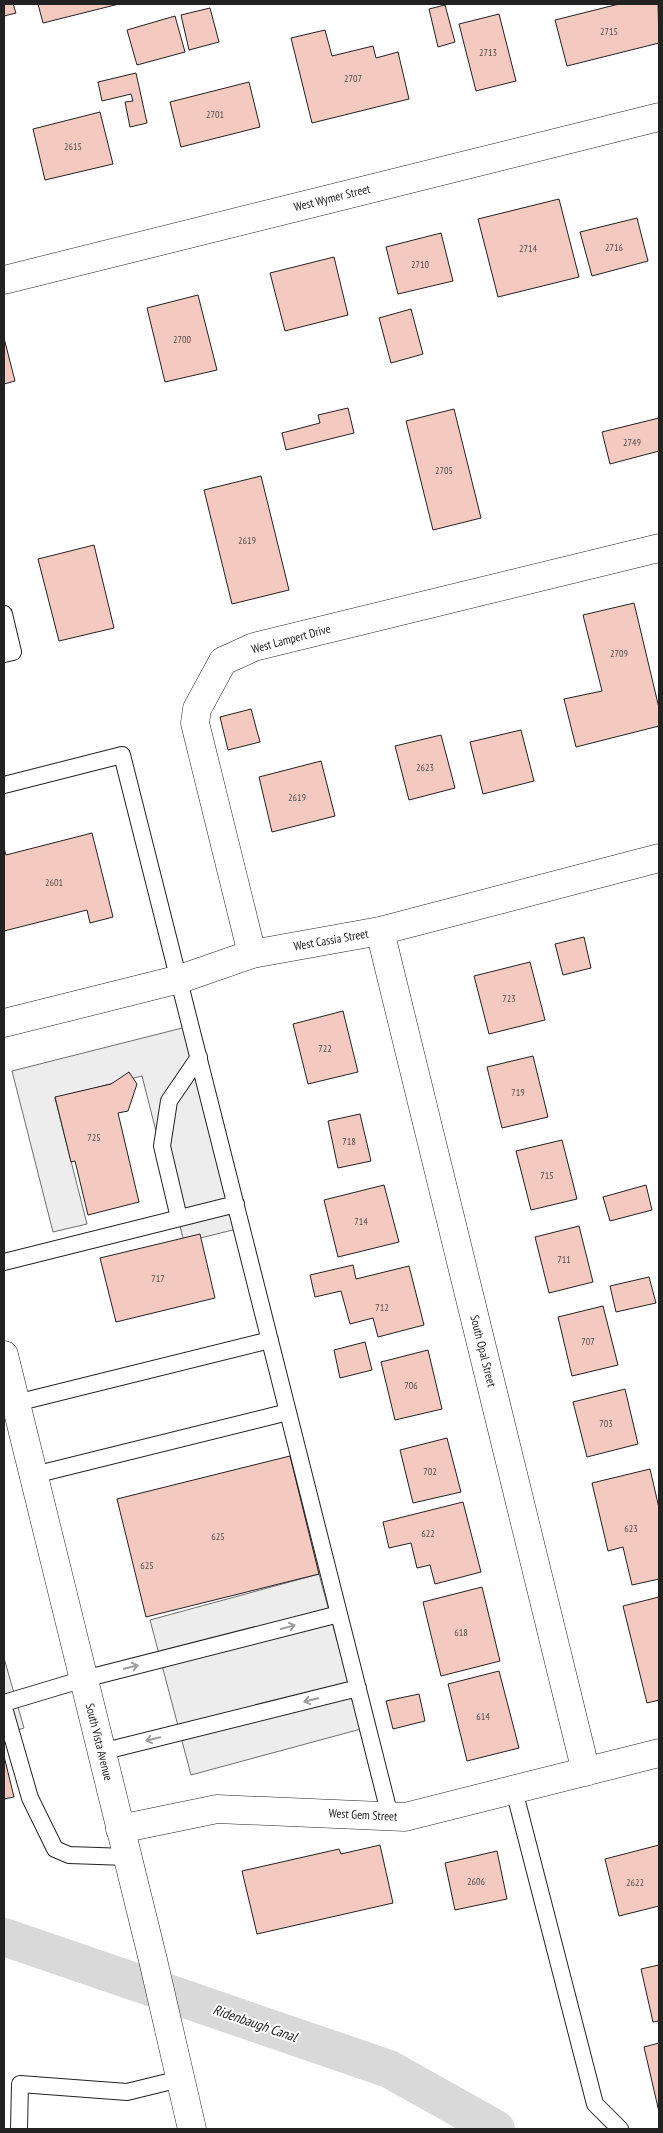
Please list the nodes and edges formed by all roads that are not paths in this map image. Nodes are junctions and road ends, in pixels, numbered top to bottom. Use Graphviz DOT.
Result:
graph roads {
  1 [pos="659,117"];
  2 [pos="4,280"];
  3 [pos="659,548"];
  4 [pos="4,614"];
  5 [pos="4,654"];
  6 [pos="4,785"];
  7 [pos="659,858"];
  8 [pos="380,931"];
  9 [pos="252,954"];
  10 [pos="180,979"];
  11 [pos="4,1023"];
  12 [pos="199,1056"];
  13 [pos="236,1204"];
  14 [pos="179,1218"];
  15 [pos="4,1262"];
  16 [pos="270,1340"];
  17 [pos="4,1355"];
  18 [pos="10,1405"];
  19 [pos="288,1412"];
  20 [pos="34,1475"];
  21 [pos="339,1614"];
  22 [pos="84,1679"];
  23 [pos="358,1688"];
  24 [pos="4,1703"];
  25 [pos="4,1708"];
  26 [pos="101,1752"];
  27 [pos="659,1753"];
  28 [pos="586,1772"];
  29 [pos="514,1790"];
  30 [pos="390,1816"];
  31 [pos="120,1829"];
  32 [pos="127,1857"];
  33 [pos="180,2080"];
  34 [pos="19,2129"];
  35 [pos="192,2129"];
  36 [pos="620,2129"];
  1 -- 2 [label="street, West Wymer Street"];
  3 -- 9 [label="street, West Lampert Drive"];
  4 -- 5 [label="lane"];
  6 -- 10 [label="lane"];
  7 -- 8 [label="street, West Cassia Street"];
  8 -- 9 [label="street, West Cassia Street"];
  8 -- 28 [label="street, South Opal Street"];
  9 -- 10 [label="street, West Cassia Street"];
  10 -- 11 [label="street, West Cassia Street"];
  10 -- 12 [label="lane"];
  12 -- 13 [label="lane"];
  12 -- 14 [label="lane"];
  13 -- 14 [label="lane"];
  13 -- 16 [label="lane"];
  14 -- 15 [label="lane"];
  16 -- 18 [label="lane"];
  16 -- 19 [label="lane"];
  17 -- 18 [label="street, South Vista Avenue"];
  18 -- 20 [label="street, South Vista Avenue"];
  19 -- 20 [label="lane"];
  19 -- 21 [label="lane"];
  20 -- 22 [label="street, South Vista Avenue"];
  22 -- 21 [label="lane, one-way"];
  21 -- 23 [label="lane"];
  22 -- 24 [label="lane"];
  22 -- 26 [label="street, South Vista Avenue"];
  23 -- 26 [label="lane, one-way"];
  23 -- 30 [label="lane"];
  25 -- 32 [label="lane"];
  26 -- 31 [label="street, South Vista Avenue"];
  27 -- 28 [label="street, West Gem Street"];
  28 -- 29 [label="street, West Gem Street"];
  29 -- 30 [label="street, West Gem Street"];
  29 -- 36 [label="lane"];
  30 -- 31 [label="street, West Gem Street"];
  31 -- 32 [label="street, South Vista Avenue"];
  32 -- 33 [label="street, South Vista Avenue"];
  33 -- 34 [label="lane"];
  33 -- 35 [label="street, South Vista Avenue"];
}
